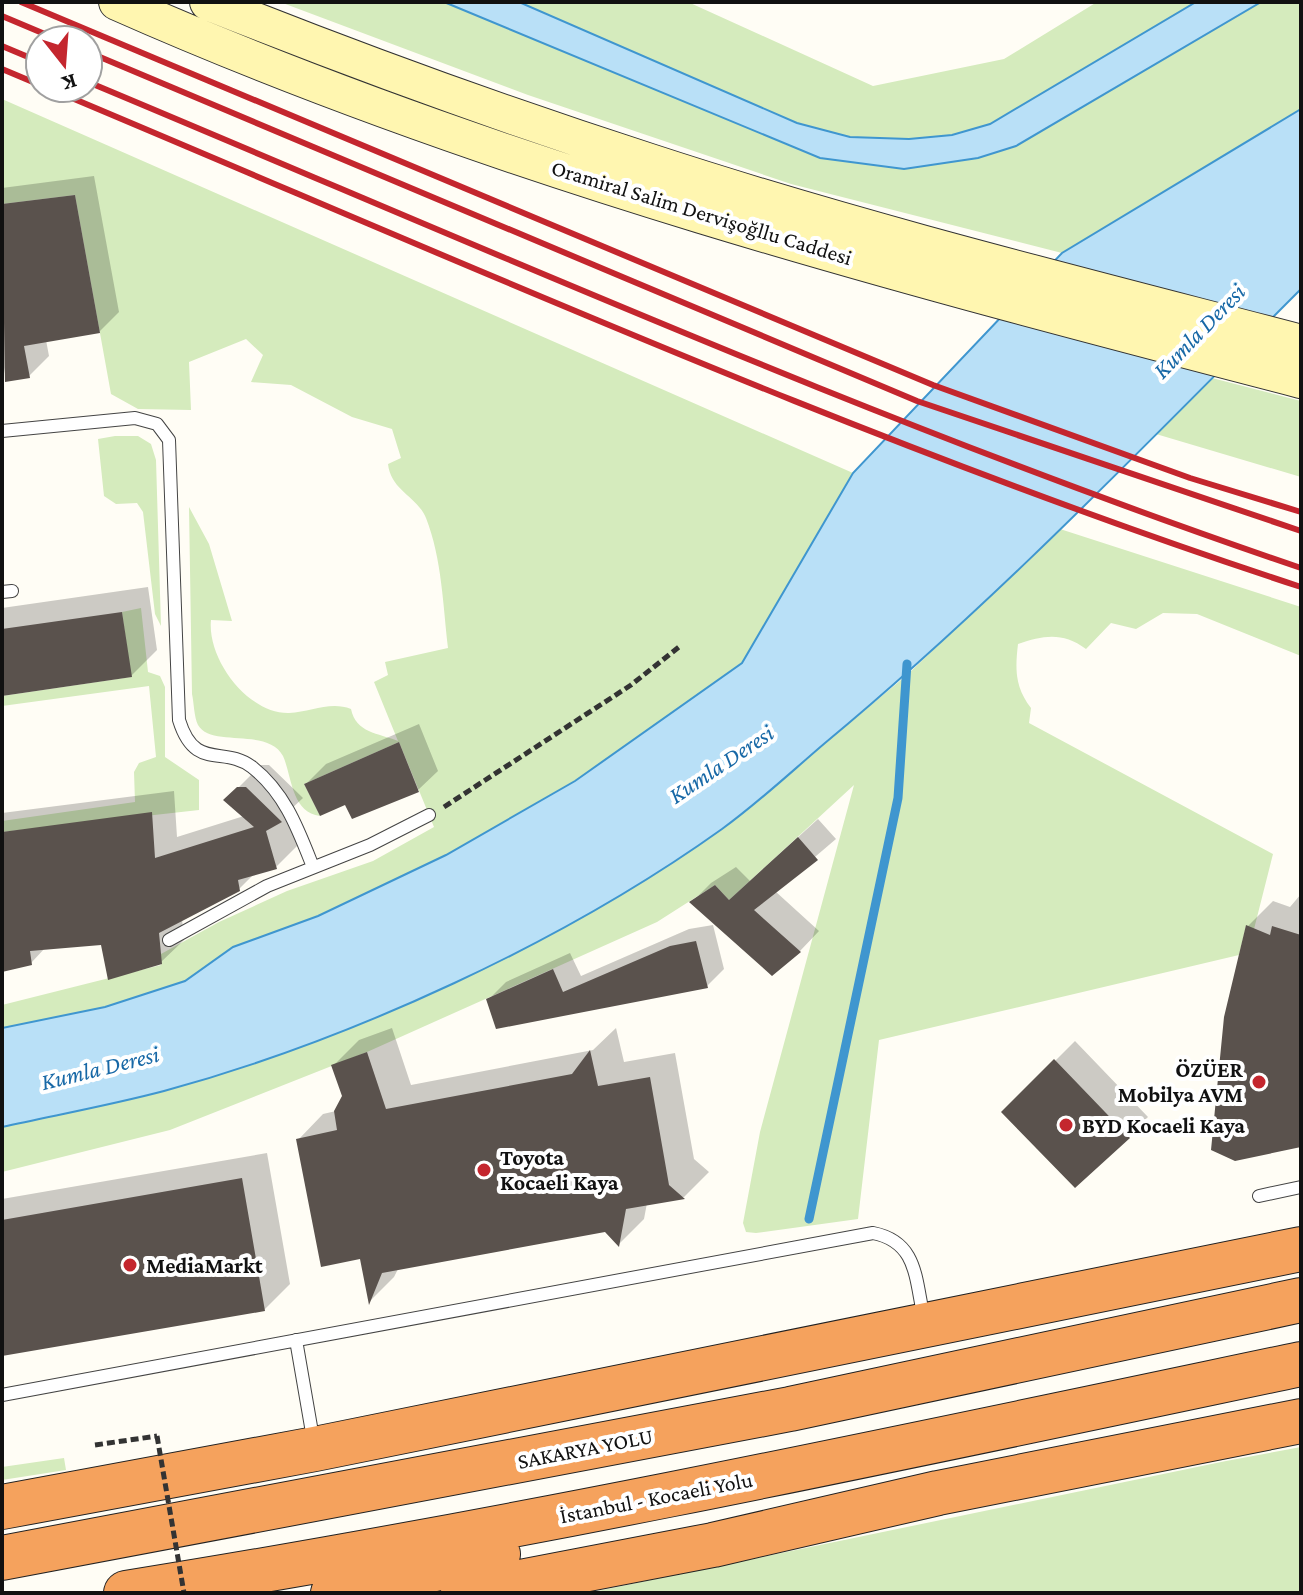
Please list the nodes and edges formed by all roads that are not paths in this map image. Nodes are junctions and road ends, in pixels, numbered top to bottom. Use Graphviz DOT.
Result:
graph roads {
  1 [pos="117,2"];
  2 [pos="208,2"];
  3 [pos="1301,343"];
  4 [pos="1301,380"];
  5 [pos="2,431"];
  6 [pos="429,815"];
  7 [pos="313,867"];
  8 [pos="169,940"];
  9 [pos="1301,1187"];
  10 [pos="1259,1196"];
  11 [pos="1301,1249"];
  12 [pos="1301,1300"];
  13 [pos="925,1325"];
  14 [pos="296,1340"];
  15 [pos="1301,1364"];
  16 [pos="2,1395"];
  17 [pos="790,1409"];
  18 [pos="1301,1421"];
  19 [pos="315,1449"];
  20 [pos="850,1460"];
  21 [pos="2,1507"];
  22 [pos="2,1558"];
  23 [pos="126,1593"];
  24 [pos="333,1593"];
  25 [pos="463,1593"];
  1 -- 4 [label="main road, Oramiral Salim Dervişoğllu Caddesi"];
  2 -- 3 [label="main road, Oramiral Salim Dervişoğllu Caddesi"];
  5 -- 7 [label="lane"];
  6 -- 7 [label="lane"];
  7 -- 8 [label="lane"];
  9 -- 10 [label="lane"];
  11 -- 13 [label="highway"];
  12 -- 17 [label="highway, SAKARYA YOLU"];
  13 -- 14 [label="lane"];
  13 -- 19 [label="highway"];
  14 -- 16 [label="lane"];
  14 -- 19 [label="lane"];
  15 -- 20 [label="highway, İstanbul - Kocaeli Yolu"];
  17 -- 19 [label="highway"];
  17 -- 22 [label="highway, SAKARYA YOLU"];
  18 -- 25 [label="highway"];
  19 -- 21 [label="highway"];
  20 -- 23 [label="highway, İstanbul - Kocaeli Yolu"];
  20 -- 24 [label="highway"];
}
